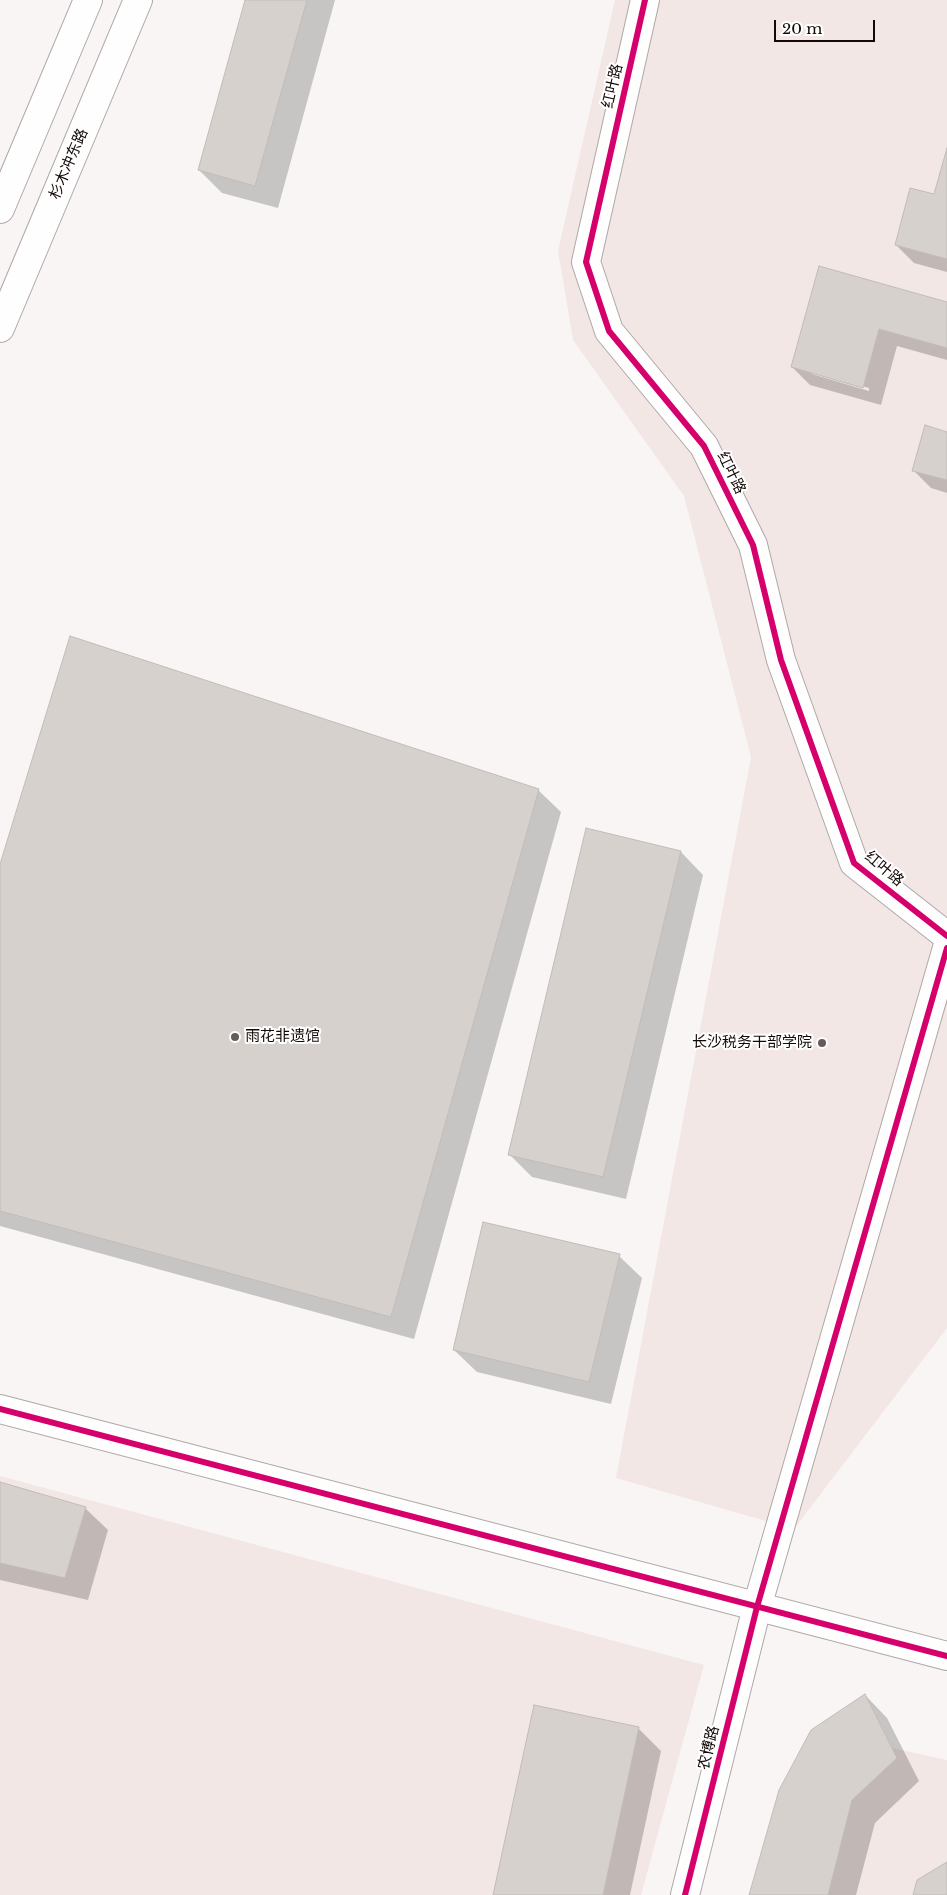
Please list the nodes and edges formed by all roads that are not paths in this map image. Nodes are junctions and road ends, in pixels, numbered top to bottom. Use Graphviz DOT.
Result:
graph roads {
  1 [pos="88,0"];
  2 [pos="138,0"];
  3 [pos="645,0"];
  4 [pos="0,208"];
  5 [pos="0,328"];
  6 [pos="947,936"];
  7 [pos="947,948"];
  8 [pos="0,1408"];
  9 [pos="757,1607"];
  10 [pos="947,1656"];
  11 [pos="685,1895"];
  1 -- 4 [label="street"];
  2 -- 5 [label="street, 杉木冲东路"];
  3 -- 6 [label="street, 红叶路"];
  7 -- 9 [label="street, 农博路"];
  8 -- 9 [label="street"];
  9 -- 10 [label="street"];
  9 -- 11 [label="street, 农博路"];
}
